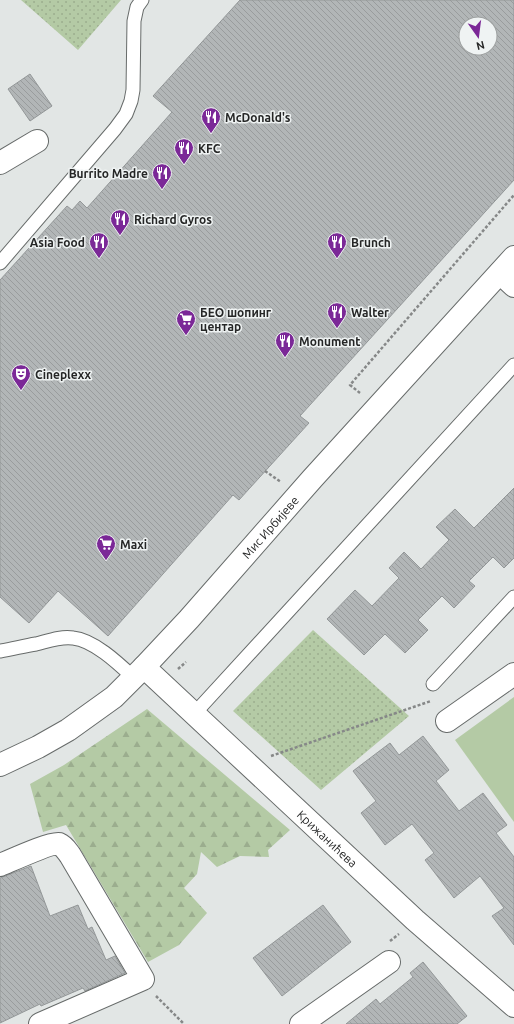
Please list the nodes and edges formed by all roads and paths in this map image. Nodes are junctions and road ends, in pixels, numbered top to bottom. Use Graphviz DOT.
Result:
graph roads {
  1 [pos="142,0"];
  2 [pos="37,141"];
  3 [pos="0,163"];
  4 [pos="514,195"];
  5 [pos="514,257"];
  6 [pos="0,263"];
  7 [pos="507,279"];
  8 [pos="514,365"];
  9 [pos="363,395"];
  10 [pos="265,471"];
  11 [pos="283,483"];
  12 [pos="514,598"];
  13 [pos="0,651"];
  14 [pos="139,672"];
  15 [pos="514,674"];
  16 [pos="432,684"];
  17 [pos="436,700"];
  18 [pos="194,714"];
  19 [pos="447,721"];
  20 [pos="265,758"];
  21 [pos="0,765"];
  22 [pos="0,865"];
  23 [pos="400,933"];
  24 [pos="388,953"];
  25 [pos="143,979"];
  26 [pos="511,998"];
  27 [pos="40,1024"];
  28 [pos="184,1024"];
  29 [pos="301,1024"];
  1 -- 6 [label="lane"];
  2 -- 3 [label="street"];
  4 -- 9 [label="path"];
  5 -- 7 [label="street, Мис Ирбијеве"];
  7 -- 14 [label="street, Мис Ирбијеве"];
  8 -- 18 [label="lane"];
  10 -- 11 [label="path"];
  12 -- 16 [label="lane"];
  13 -- 14 [label="lane"];
  14 -- 18 [label="street, Крижанићева"];
  14 -- 21 [label="street, Мис Ирбијеве"];
  15 -- 19 [label="street"];
  17 -- 20 [label="path"];
  18 -- 26 [label="street, Крижанићева"];
  22 -- 25 [label="street"];
  23 -- 24 [label="path"];
  24 -- 29 [label="street"];
  25 -- 27 [label="street"];
  25 -- 28 [label="path"];
}
